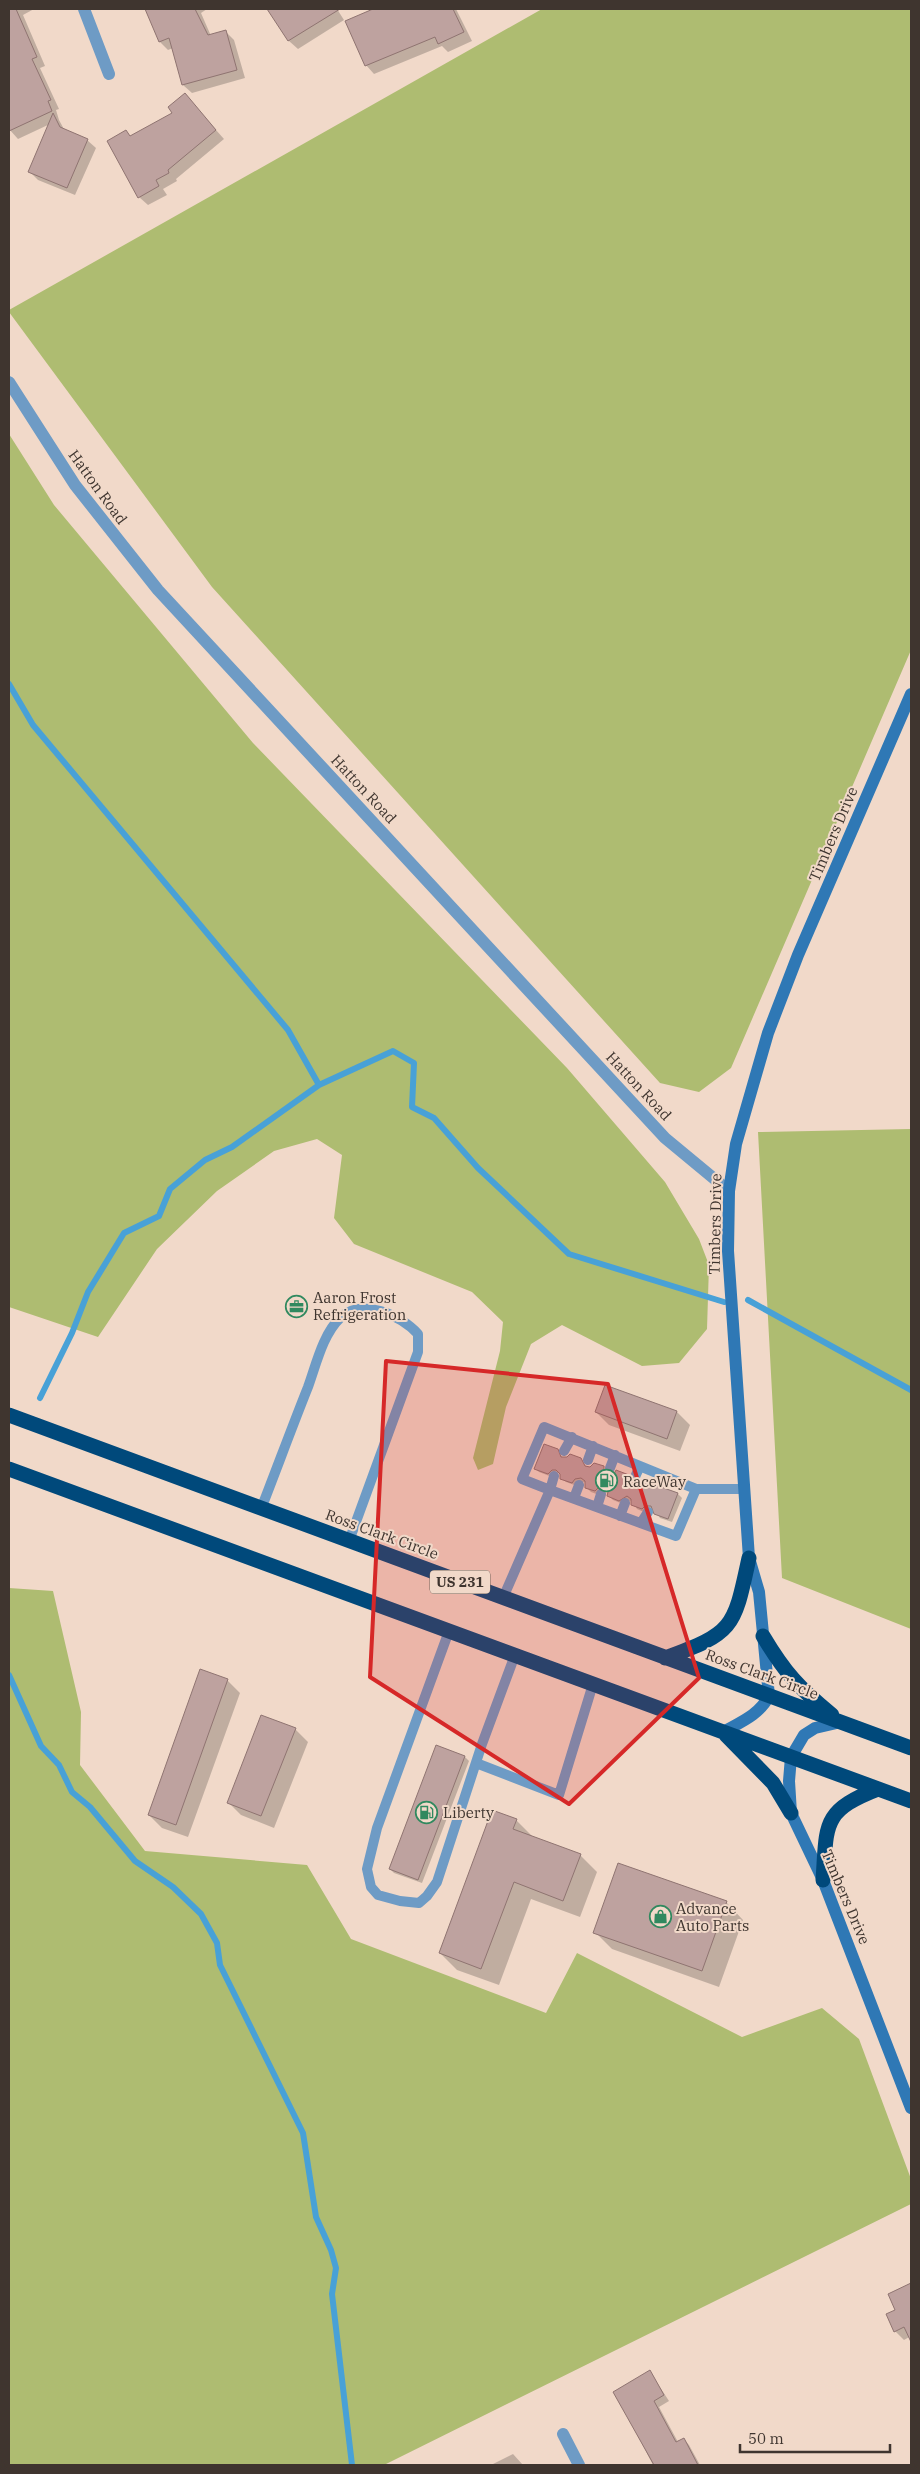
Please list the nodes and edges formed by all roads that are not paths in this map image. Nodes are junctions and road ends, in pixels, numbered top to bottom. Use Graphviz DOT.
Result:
graph roads {
  1 [pos="84,9"];
  2 [pos="109,74"];
  3 [pos="9,382"];
  4 [pos="911,694"];
  5 [pos="728,1191"];
  6 [pos="9,1415"];
  7 [pos="572,1437"];
  8 [pos="593,1446"];
  9 [pos="564,1452"];
  10 [pos="615,1456"];
  11 [pos="588,1460"];
  12 [pos="640,1466"];
  13 [pos="9,1468"];
  14 [pos="610,1468"];
  15 [pos="554,1476"];
  16 [pos="664,1476"];
  17 [pos="635,1477"];
  18 [pos="579,1485"];
  19 [pos="660,1486"];
  20 [pos="696,1489"];
  21 [pos="744,1489"];
  22 [pos="550,1490"];
  23 [pos="601,1494"];
  24 [pos="574,1498"];
  25 [pos="625,1503"];
  26 [pos="597,1507"];
  27 [pos="261,1509"];
  28 [pos="648,1512"];
  29 [pos="620,1516"];
  30 [pos="642,1523"];
  31 [pos="349,1541"];
  32 [pos="749,1558"];
  33 [pos="503,1598"];
  34 [pos="449,1631"];
  35 [pos="763,1636"];
  36 [pos="515,1655"];
  37 [pos="665,1658"];
  38 [pos="593,1684"];
  39 [pos="769,1696"];
  40 [pos="841,1722"];
  41 [pos="723,1732"];
  42 [pos="911,1748"];
  43 [pos="791,1757"];
  44 [pos="476,1763"];
  45 [pos="878,1789"];
  46 [pos="911,1801"];
  47 [pos="792,1813"];
  48 [pos="823,1880"];
  49 [pos="911,2108"];
  50 [pos="563,2434"];
  51 [pos="579,2465"];
  1 -- 2 [label="street"];
  3 -- 5 [label="street, Hatton Road"];
  4 -- 5 [label="street, Timbers Drive"];
  5 -- 21 [label="street, Timbers Drive"];
  6 -- 27 [label="highway, Ross Clark Circle / US 231"];
  7 -- 8 [label="lane"];
  7 -- 9 [label="lane"];
  7 -- 22 [label="lane"];
  8 -- 10 [label="lane"];
  8 -- 11 [label="lane"];
  10 -- 12 [label="lane"];
  10 -- 14 [label="lane"];
  12 -- 16 [label="lane"];
  12 -- 17 [label="lane"];
  13 -- 34 [label="highway"];
  15 -- 22 [label="lane"];
  16 -- 19 [label="lane"];
  16 -- 20 [label="lane"];
  18 -- 24 [label="lane"];
  20 -- 21 [label="lane"];
  20 -- 30 [label="lane"];
  21 -- 32 [label="street, Timbers Drive"];
  22 -- 24 [label="lane"];
  22 -- 33 [label="lane"];
  23 -- 26 [label="lane"];
  24 -- 26 [label="lane"];
  25 -- 29 [label="lane"];
  26 -- 29 [label="lane"];
  27 -- 31 [label="highway, Ross Clark Circle / US 231"];
  27 -- 31 [label="lane"];
  28 -- 30 [label="lane"];
  29 -- 30 [label="lane"];
  31 -- 33 [label="highway, Ross Clark Circle / US 231"];
  32 -- 35 [label="street, Timbers Drive"];
  32 -- 37 [label="highway"];
  33 -- 37 [label="highway, Ross Clark Circle / US 231"];
  34 -- 36 [label="highway"];
  34 -- 44 [label="lane"];
  35 -- 39 [label="street, Timbers Drive"];
  35 -- 40 [label="highway"];
  36 -- 38 [label="highway"];
  36 -- 44 [label="lane"];
  37 -- 39 [label="highway, Ross Clark Circle / US 231"];
  38 -- 41 [label="highway"];
  38 -- 44 [label="lane"];
  39 -- 40 [label="highway, Ross Clark Circle / US 231"];
  39 -- 41 [label="street"];
  40 -- 42 [label="highway, Ross Clark Circle / US 231"];
  40 -- 43 [label="street, Timbers Drive"];
  41 -- 43 [label="highway"];
  41 -- 47 [label="highway"];
  43 -- 45 [label="highway"];
  43 -- 47 [label="street, Timbers Drive"];
  45 -- 46 [label="highway"];
  45 -- 48 [label="highway"];
  47 -- 48 [label="street, Timbers Drive"];
  48 -- 49 [label="street, Timbers Drive"];
  50 -- 51 [label="street"];
}
